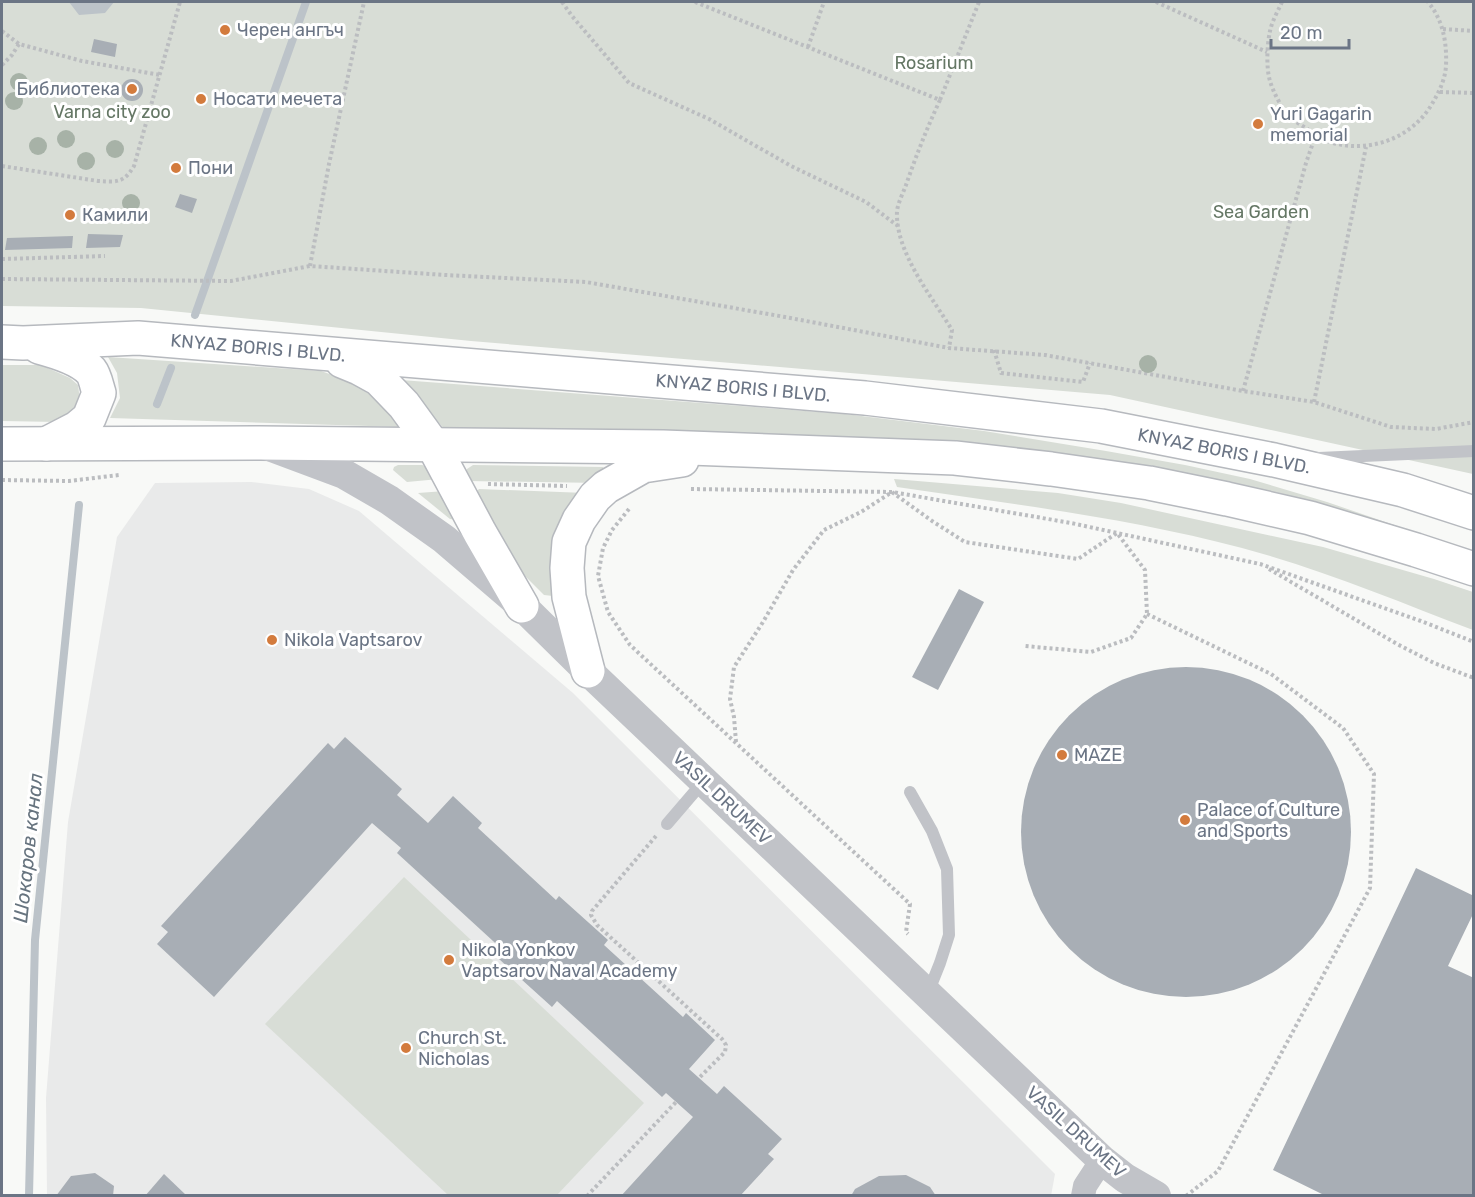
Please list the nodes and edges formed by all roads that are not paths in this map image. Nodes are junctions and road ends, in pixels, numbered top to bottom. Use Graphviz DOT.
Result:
graph roads {
  1 [pos="12,343"];
  2 [pos="326,354"];
  3 [pos="260,443"];
  4 [pos="2,444"];
  5 [pos="45,445"];
  6 [pos="433,445"];
  7 [pos="751,449"];
  8 [pos="1473,451"];
  9 [pos="1274,460"];
  10 [pos="1473,513"];
  11 [pos="1473,569"];
  12 [pos="522,606"];
  13 [pos="588,671"];
  14 [pos="704,781"];
  15 [pos="910,792"];
  16 [pos="667,824"];
  17 [pos="928,994"];
  18 [pos="1102,1160"];
  19 [pos="1083,1196"];
  20 [pos="1156,1196"];
  1 -- 2 [label="main road, KNYAZ BORIS I BLVD."];
  1 -- 5 [label="main road"];
  2 -- 6 [label="main road"];
  2 -- 9 [label="main road, KNYAZ BORIS I BLVD."];
  3 -- 5 [label="main road"];
  3 -- 6 [label="main road"];
  3 -- 12 [label="street, VASIL DRUMEV"];
  4 -- 5 [label="main road"];
  6 -- 7 [label="main road"];
  6 -- 12 [label="main road"];
  7 -- 11 [label="main road"];
  7 -- 13 [label="main road"];
  8 -- 9 [label="lane"];
  9 -- 10 [label="main road, KNYAZ BORIS I BLVD."];
  12 -- 13 [label="street, VASIL DRUMEV"];
  13 -- 14 [label="street, VASIL DRUMEV"];
  14 -- 16 [label="lane"];
  14 -- 17 [label="street, VASIL DRUMEV"];
  15 -- 17 [label="lane"];
  17 -- 18 [label="street, VASIL DRUMEV"];
  18 -- 19 [label="street"];
  18 -- 20 [label="street, VASIL DRUMEV"];
}
